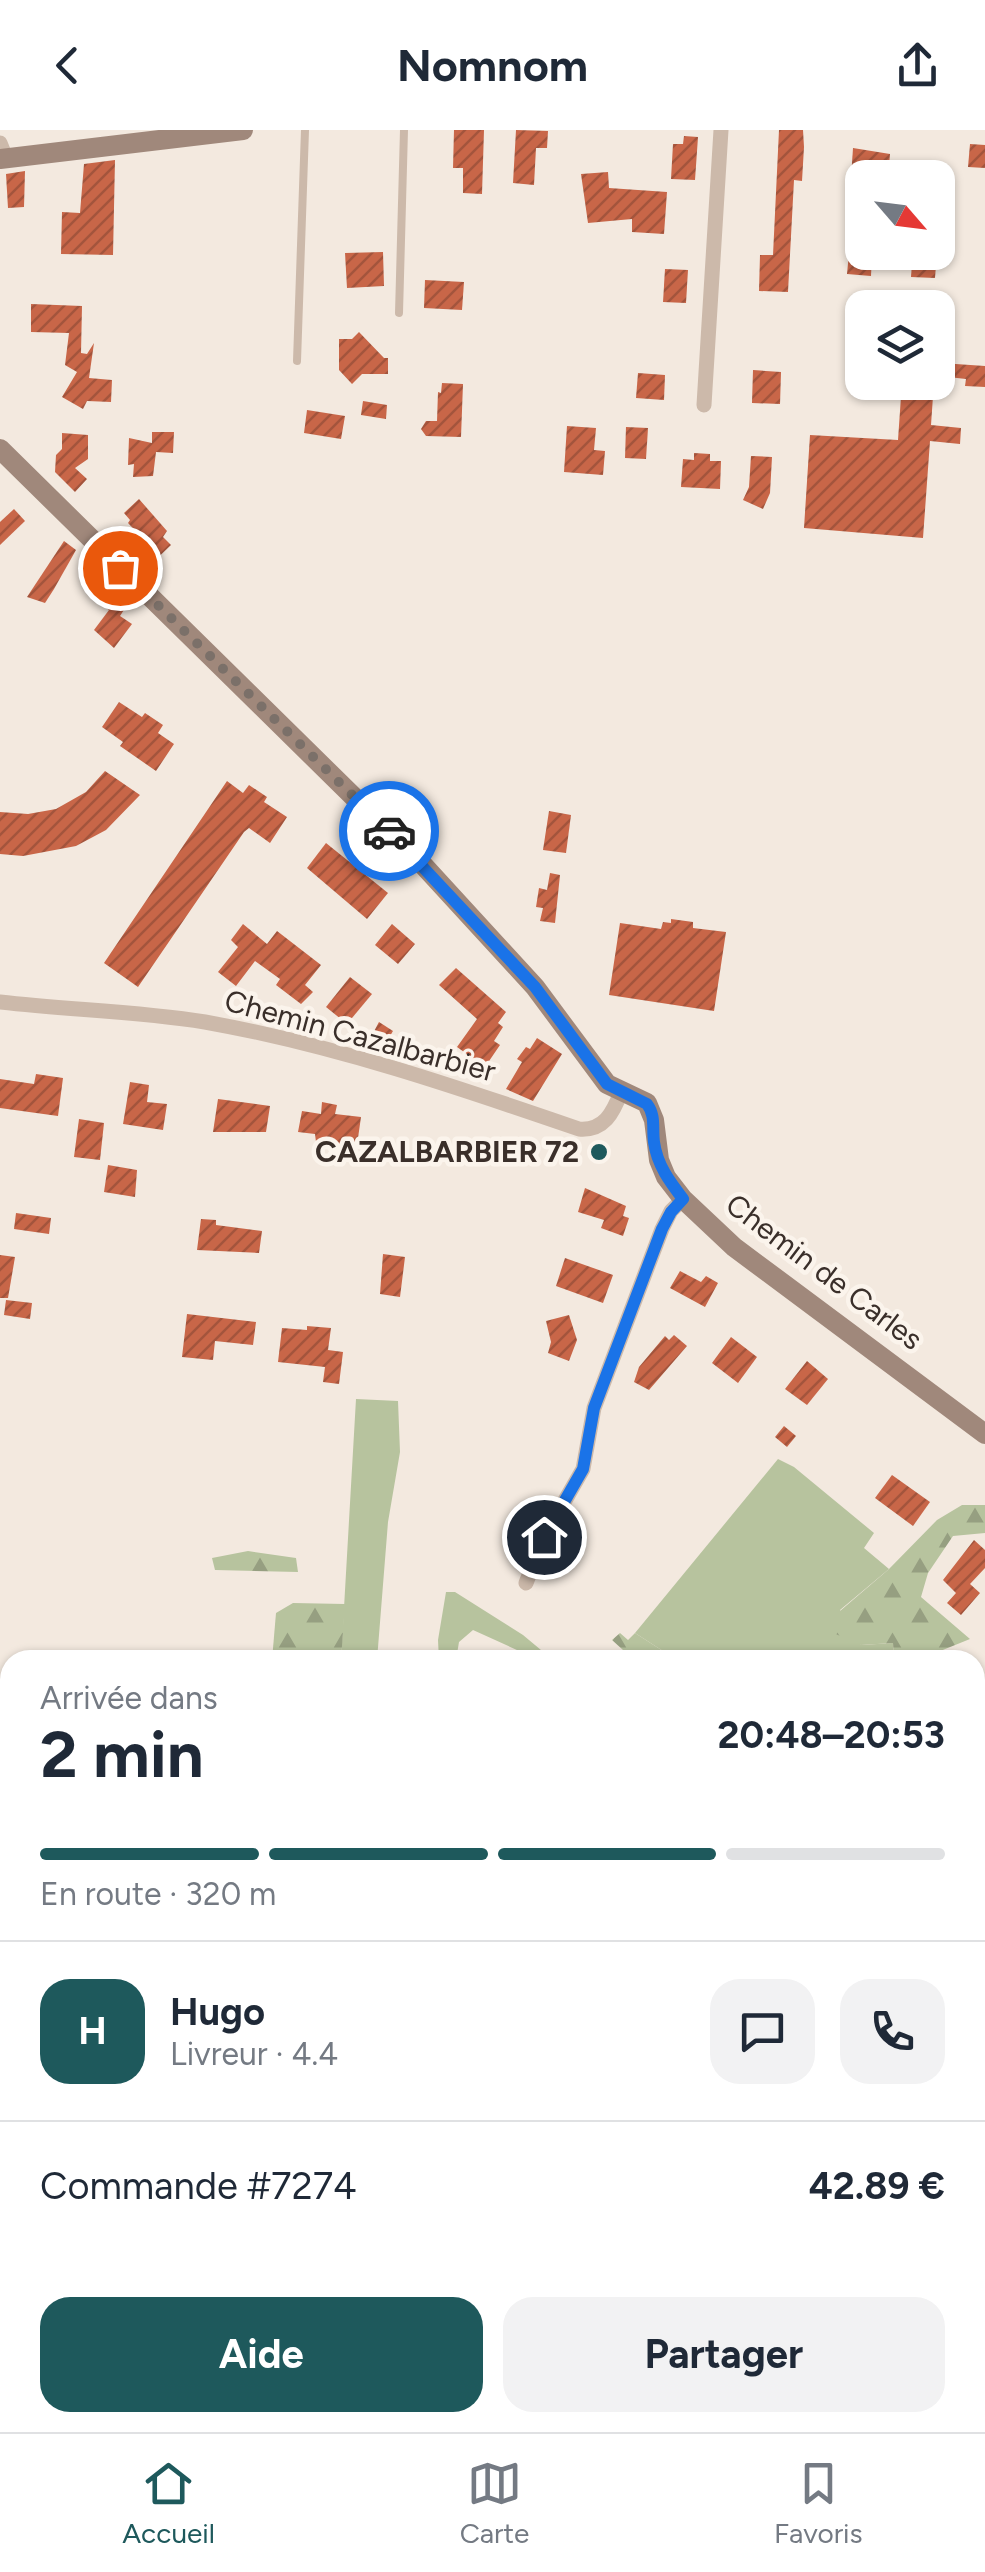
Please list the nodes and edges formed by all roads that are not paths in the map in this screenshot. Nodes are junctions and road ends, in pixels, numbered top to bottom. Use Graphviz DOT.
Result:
graph roads {
  1 [pos="243,130"];
  2 [pos="305,130"];
  3 [pos="404,130"];
  4 [pos="721,130"];
  5 [pos="2,153"];
  6 [pos="399,313"];
  7 [pos="297,362"];
  8 [pos="704,405"];
  9 [pos="0,449"];
  10 [pos="0,1002"];
  11 [pos="621,1092"];
  12 [pos="683,1199"];
  13 [pos="985,1434"];
  14 [pos="526,1583"];
  1 -- 5 [label="street"];
  2 -- 7 [label="lane"];
  3 -- 6 [label="lane"];
  4 -- 8 [label="street"];
  9 -- 11 [label="street, Chemin de Carles"];
  10 -- 11 [label="street, Chemin Cazalbarbier"];
  11 -- 12 [label="street, Chemin de Carles"];
  12 -- 13 [label="street, Chemin de Carles"];
  12 -- 14 [label="street"];
}
